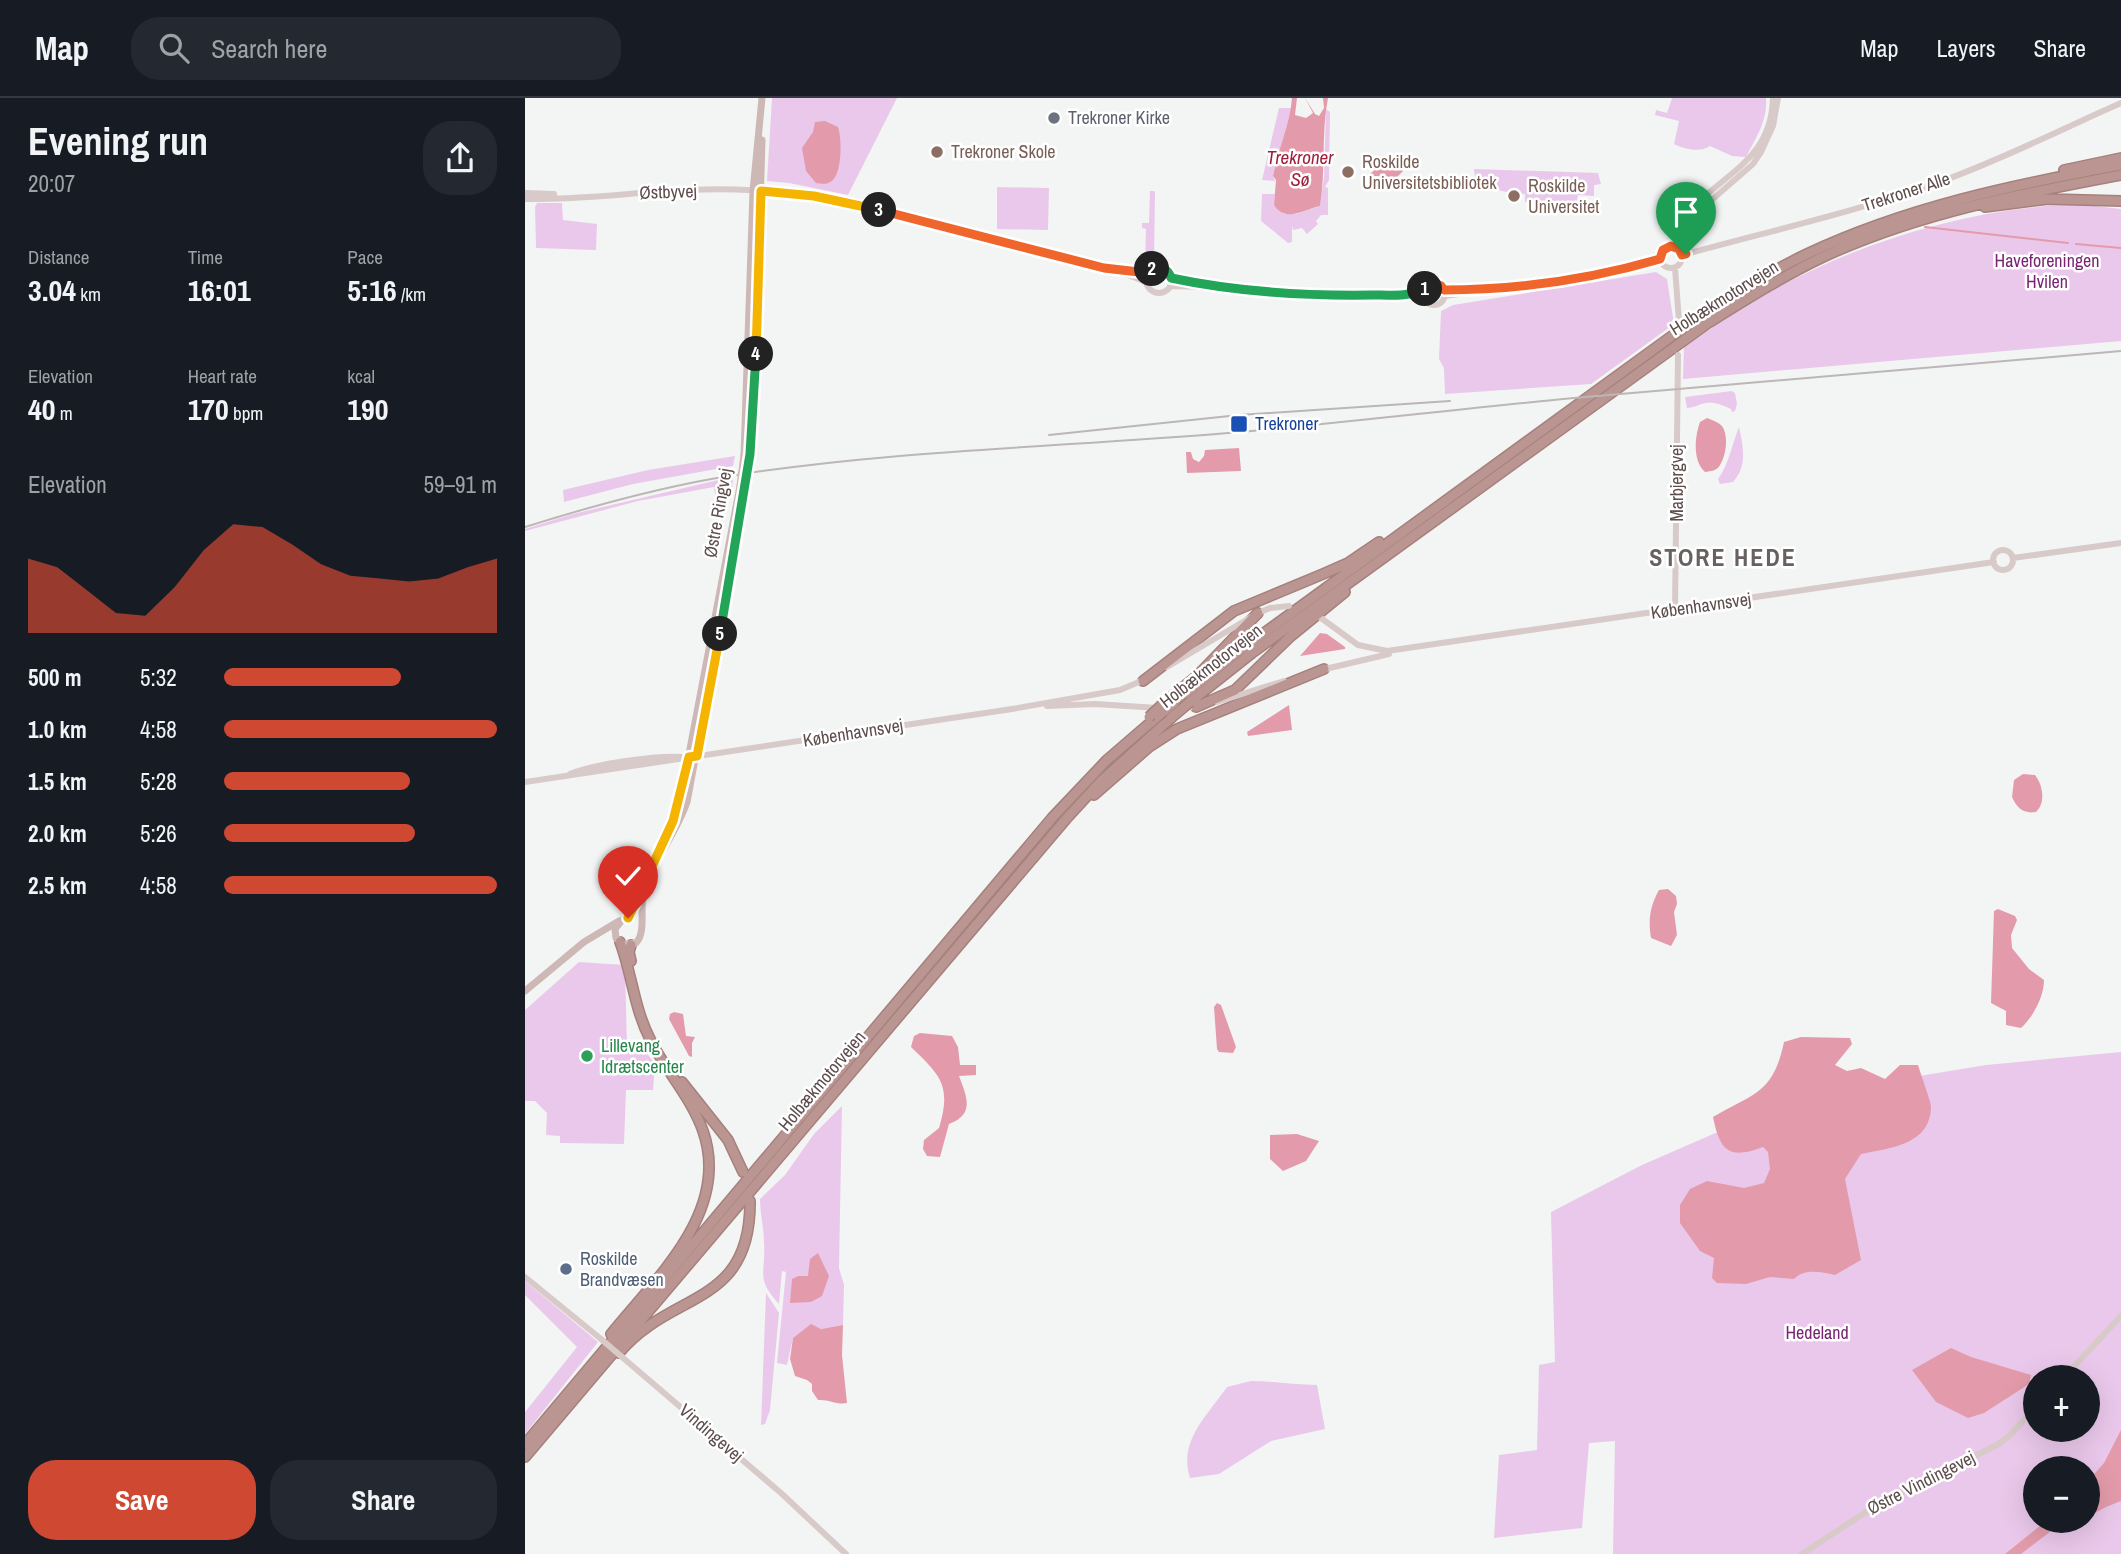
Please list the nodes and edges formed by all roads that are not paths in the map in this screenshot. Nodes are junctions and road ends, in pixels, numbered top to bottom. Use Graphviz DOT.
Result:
graph roads {
  1 [pos="764,98"];
  2 [pos="1775,98"];
  3 [pos="2121,103"];
  4 [pos="2121,158"];
  5 [pos="2121,165"];
  6 [pos="2121,175"];
  7 [pos="757,191"];
  8 [pos="525,193"];
  9 [pos="583,195"];
  10 [pos="525,199"];
  11 [pos="2121,201"];
  12 [pos="1949,211"];
  13 [pos="1887,222"];
  14 [pos="1674,246"];
  15 [pos="1682,255"];
  16 [pos="1660,259"];
  17 [pos="1104,268"];
  18 [pos="1675,268"];
  19 [pos="1148,273"];
  20 [pos="1146,282"];
  21 [pos="1171,282"];
  22 [pos="1445,293"];
  23 [pos="1424,294"];
  24 [pos="1679,321"];
  25 [pos="1678,355"];
  26 [pos="1426,515"];
  27 [pos="1425,528"];
  28 [pos="2121,542"];
  29 [pos="2013,558"];
  30 [pos="1993,562"];
  31 [pos="1289,606"];
  32 [pos="1675,610"];
  33 [pos="1258,613"];
  34 [pos="1321,618"];
  35 [pos="1408,649"];
  36 [pos="1324,669"];
  37 [pos="1143,681"];
  38 [pos="1169,703"];
  39 [pos="1193,704"];
  40 [pos="1017,708"];
  41 [pos="693,757"];
  42 [pos="525,782"];
  43 [pos="1066,819"];
  44 [pos="625,919"];
  45 [pos="641,926"];
  46 [pos="593,936"];
  47 [pos="617,939"];
  48 [pos="631,945"];
  49 [pos="525,991"];
  50 [pos="743,1172"];
  51 [pos="750,1201"];
  52 [pos="525,1274"];
  53 [pos="2121,1315"];
  54 [pos="2075,1365"];
  55 [pos="567,1407"];
  56 [pos="545,1421"];
  57 [pos="2023,1421"];
  58 [pos="525,1444"];
  59 [pos="525,1457"];
  60 [pos="846,1554"];
  61 [pos="1802,1554"];
  1 -- 7 [label="main road, Østre Ringvej"];
  2 -- 14 [label="street"];
  3 -- 15 [label="street, Trekroner Alle"];
  4 -- 13 [label="highway"];
  5 -- 13 [label="highway, Holbækmotorvejen"];
  6 -- 12 [label="highway, Holbækmotorvejen"];
  7 -- 9 [label="street, Østbyvej"];
  7 -- 17 [label="street"];
  7 -- 41 [label="main road, Østre Ringvej, bridge"];
  8 -- 9 [label="street, Østbyvej"];
  9 -- 10 [label="street, Østbyvej"];
  11 -- 12 [label="highway"];
  12 -- 27 [label="highway, Holbækmotorvejen"];
  13 -- 26 [label="highway, Holbækmotorvejen"];
  14 -- 15 [label="street"];
  14 -- 16 [label="street"];
  15 -- 18 [label="street"];
  16 -- 18 [label="street"];
  16 -- 22 [label="street"];
  17 -- 19 [label="street"];
  17 -- 20 [label="street"];
  18 -- 24 [label="street"];
  19 -- 20 [label="street"];
  19 -- 21 [label="street"];
  20 -- 21 [label="street"];
  21 -- 23 [label="street"];
  22 -- 23 [label="street"];
  22 -- 23 [label="street"];
  25 -- 32 [label="street, Marbjergvej"];
  26 -- 37 [label="highway"];
  26 -- 38 [label="highway, Holbækmotorvejen"];
  27 -- 39 [label="highway, Holbækmotorvejen"];
  27 -- 39 [label="highway"];
  28 -- 29 [label="street"];
  29 -- 30 [label="street"];
  29 -- 30 [label="street"];
  30 -- 32 [label="street, Københavnsvej"];
  31 -- 33 [label="street, Københavnsvej"];
  32 -- 35 [label="street, Københavnsvej"];
  33 -- 37 [label="street, Københavnsvej"];
  33 -- 38 [label="highway"];
  34 -- 35 [label="street, Københavnsvej"];
  35 -- 36 [label="street, Københavnsvej"];
  36 -- 39 [label="street, Københavnsvej"];
  36 -- 43 [label="highway"];
  37 -- 40 [label="street, Københavnsvej"];
  38 -- 56 [label="highway, Holbækmotorvejen, bridge"];
  39 -- 40 [label="street, Københavnsvej"];
  39 -- 43 [label="highway, Holbækmotorvejen, bridge"];
  40 -- 41 [label="street, Københavnsvej"];
  41 -- 42 [label="street, Københavnsvej"];
  41 -- 44 [label="main road, Østre Ringvej"];
  41 -- 45 [label="main road, Østre Ringvej"];
  43 -- 55 [label="highway, Holbækmotorvejen"];
  44 -- 45 [label="main road"];
  44 -- 46 [label="main road"];
  44 -- 47 [label="main road"];
  45 -- 48 [label="main road"];
  46 -- 47 [label="main road"];
  46 -- 49 [label="main road"];
  47 -- 48 [label="main road"];
  47 -- 56 [label="highway"];
  48 -- 50 [label="highway"];
  51 -- 55 [label="highway"];
  52 -- 60 [label="street, Vindingevej, bridge"];
  53 -- 54 [label="street"];
  55 -- 59 [label="highway, Holbækmotorvejen"];
  56 -- 58 [label="highway, Holbækmotorvejen"];
  57 -- 61 [label="street, Østre Vindingevej"];
}
